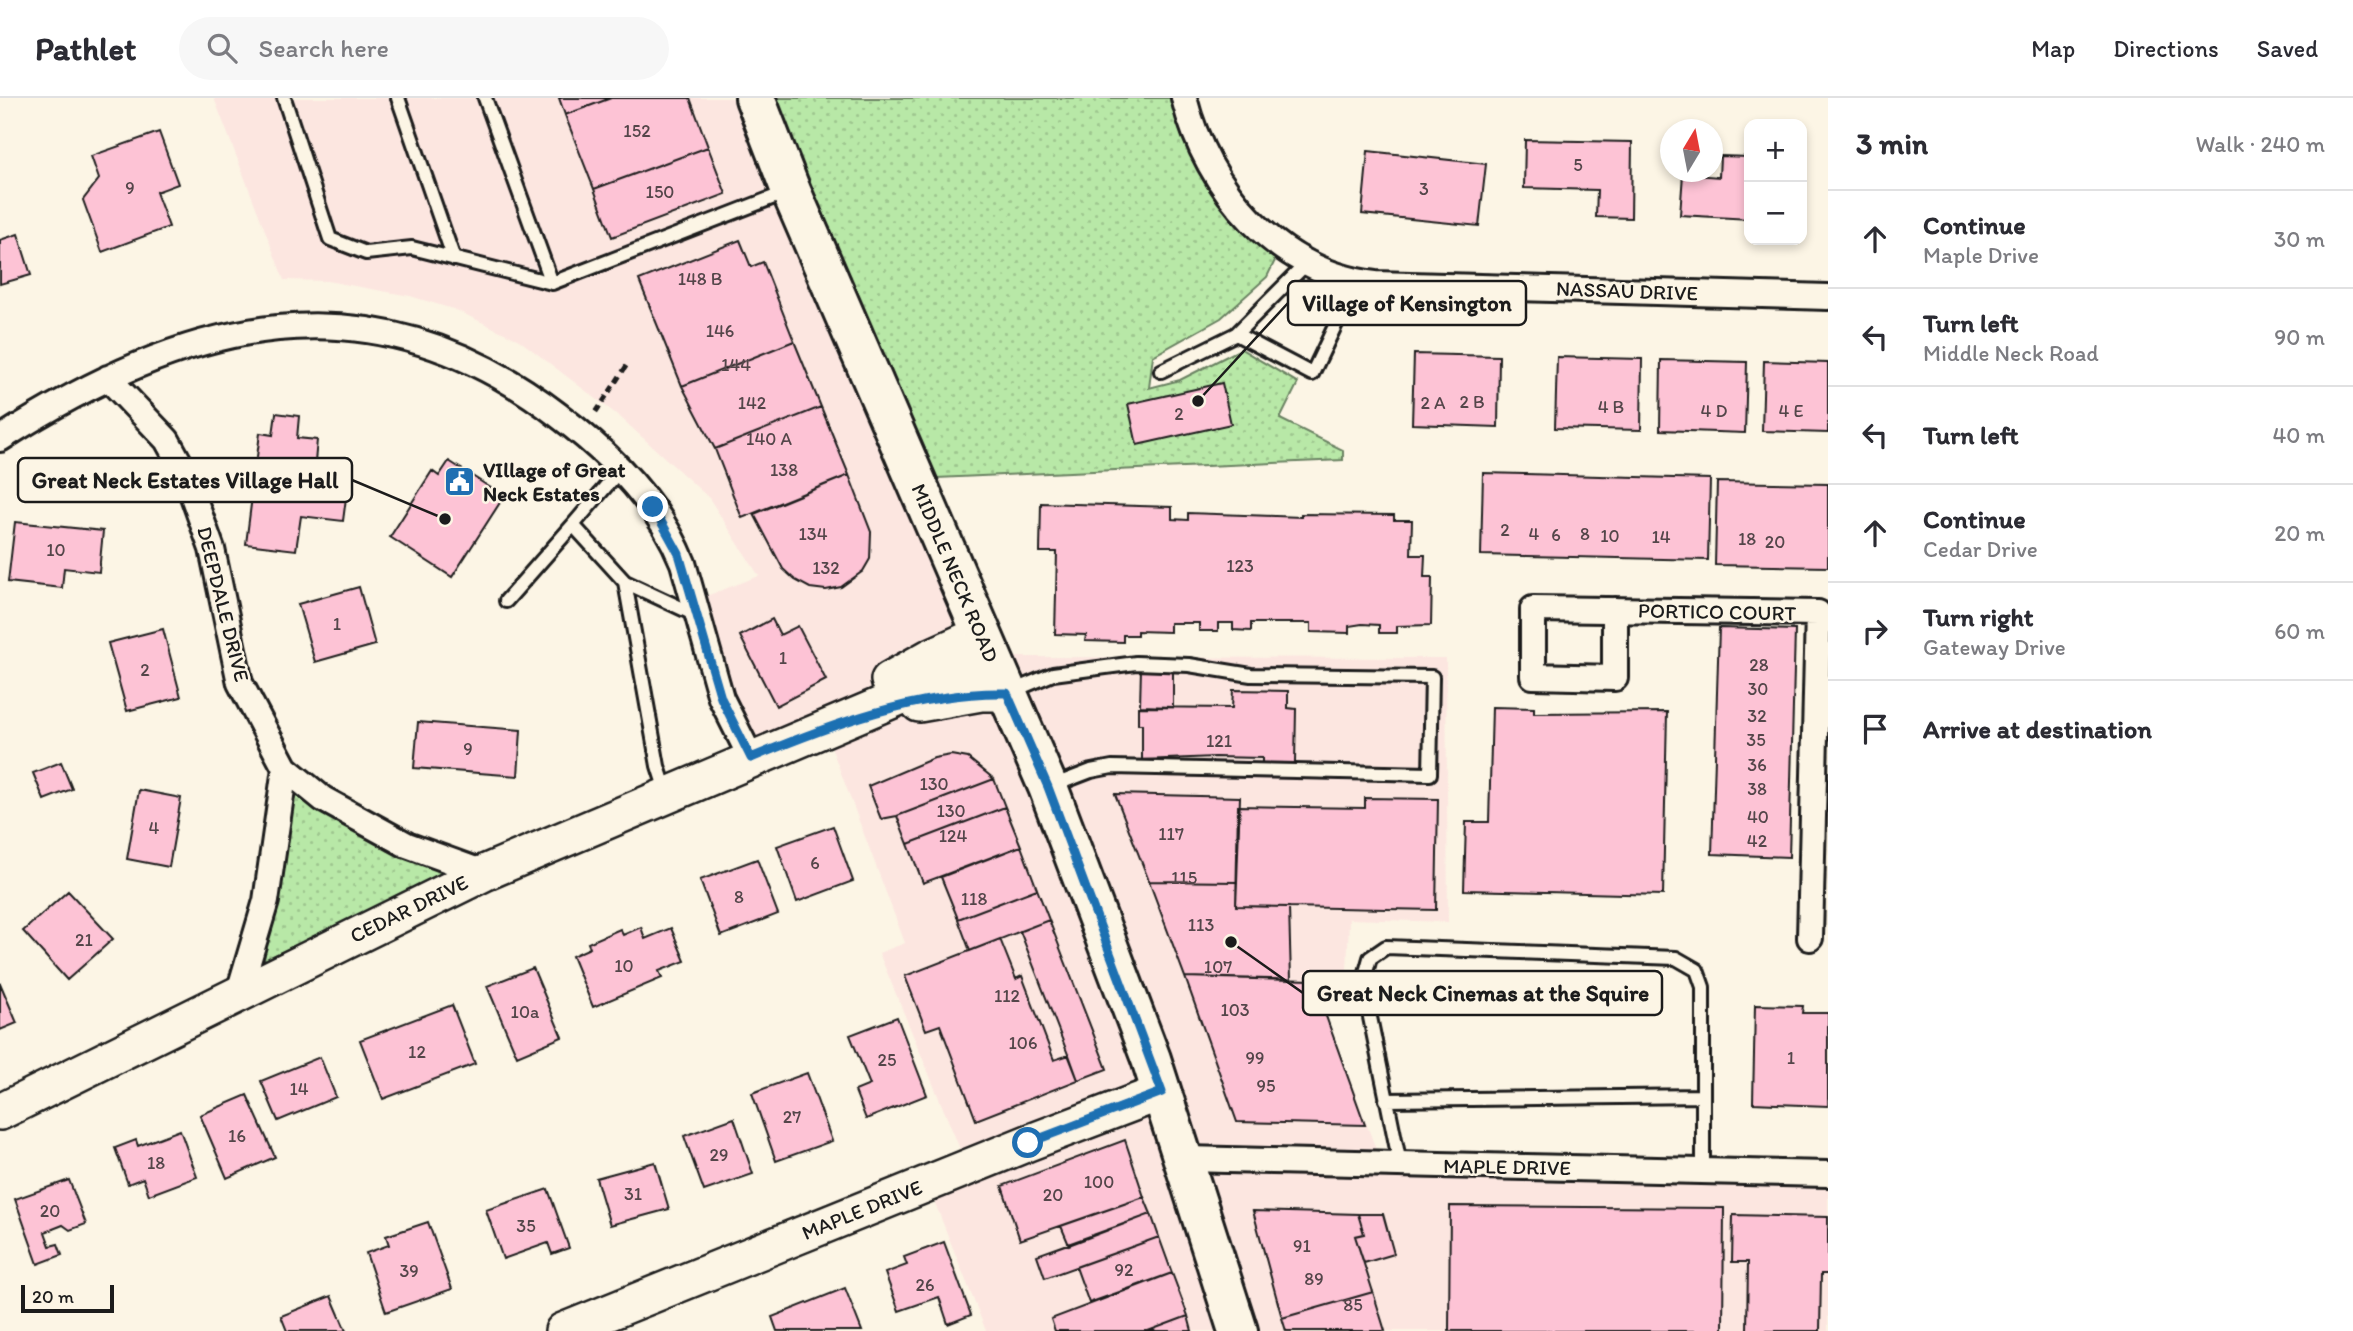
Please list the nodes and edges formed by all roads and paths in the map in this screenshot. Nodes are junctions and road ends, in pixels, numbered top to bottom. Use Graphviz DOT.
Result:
graph roads {
  1 [pos="284,98"];
  2 [pos="398,98"];
  3 [pos="485,98"];
  4 [pos="755,98"];
  5 [pos="1184,98"];
  6 [pos="791,191"];
  7 [pos="454,259"];
  8 [pos="1306,264"];
  9 [pos="1356,282"];
  10 [pos="552,283"];
  11 [pos="1828,297"];
  12 [pos="1236,334"];
  13 [pos="629,362"];
  14 [pos="1161,371"];
  15 [pos="108,377"];
  16 [pos="582,433"];
  17 [pos="0,439"];
  18 [pos="620,471"];
  19 [pos="573,525"];
  20 [pos="625,582"];
  21 [pos="506,601"];
  22 [pos="1615,610"];
  23 [pos="696,615"];
  24 [pos="1825,616"];
  25 [pos="987,646"];
  26 [pos="1007,693"];
  27 [pos="827,726"];
  28 [pos="751,758"];
  29 [pos="285,768"];
  30 [pos="1048,787"];
  31 [pos="667,794"];
  32 [pos="484,873"];
  33 [pos="1810,938"];
  34 [pos="239,992"];
  35 [pos="1162,1092"];
  36 [pos="1703,1096"];
  37 [pos="1386,1100"];
  38 [pos="0,1112"];
  39 [pos="1186,1159"];
  40 [pos="1400,1164"];
  41 [pos="1703,1171"];
  42 [pos="1828,1174"];
  43 [pos="563,1331"];
  44 [pos="1238,1331"];
  1 -- 7 [label="lane"];
  2 -- 7 [label="lane"];
  3 -- 10 [label="lane"];
  4 -- 6 [label="main road, MIDDLE NECK ROAD"];
  5 -- 8 [label="street, NASSAU DRIVE"];
  6 -- 10 [label="lane"];
  6 -- 25 [label="main road, MIDDLE NECK ROAD"];
  7 -- 10 [label="lane"];
  8 -- 9 [label="street, NASSAU DRIVE"];
  8 -- 12 [label="lane"];
  9 -- 11 [label="street, NASSAU DRIVE"];
  9 -- 12 [label="lane"];
  12 -- 14 [label="lane"];
  13 -- 16 [label="path"];
  15 -- 16 [label="street"];
  15 -- 17 [label="street"];
  15 -- 29 [label="street, DEEPDALE DRIVE"];
  16 -- 18 [label="street"];
  18 -- 19 [label="lane"];
  18 -- 23 [label="street"];
  19 -- 20 [label="lane"];
  19 -- 21 [label="lane"];
  20 -- 23 [label="lane"];
  20 -- 31 [label="lane"];
  22 -- 24 [label="street, PORTICO COURT"];
  23 -- 28 [label="street"];
  24 -- 33 [label="street"];
  25 -- 26 [label="main road, MIDDLE NECK ROAD"];
  25 -- 27 [label="street, CEDAR DRIVE"];
  26 -- 27 [label="street"];
  26 -- 30 [label="main road, MIDDLE NECK ROAD"];
  26 -- 30 [label="lane"];
  27 -- 28 [label="street, CEDAR DRIVE"];
  28 -- 31 [label="street, CEDAR DRIVE"];
  29 -- 32 [label="street, DEEPDALE DRIVE"];
  29 -- 34 [label="street"];
  30 -- 35 [label="main road, MIDDLE NECK ROAD"];
  31 -- 32 [label="street, CEDAR DRIVE"];
  32 -- 34 [label="street, CEDAR DRIVE"];
  34 -- 38 [label="street, CEDAR DRIVE"];
  35 -- 39 [label="main road, MIDDLE NECK ROAD"];
  35 -- 43 [label="street, MAPLE DRIVE"];
  36 -- 37 [label="lane"];
  36 -- 37 [label="lane"];
  36 -- 41 [label="lane"];
  37 -- 40 [label="lane"];
  39 -- 40 [label="street, MAPLE DRIVE"];
  39 -- 44 [label="main road, MIDDLE NECK ROAD"];
  40 -- 41 [label="street, MAPLE DRIVE"];
  41 -- 42 [label="street, MAPLE DRIVE"];
}
